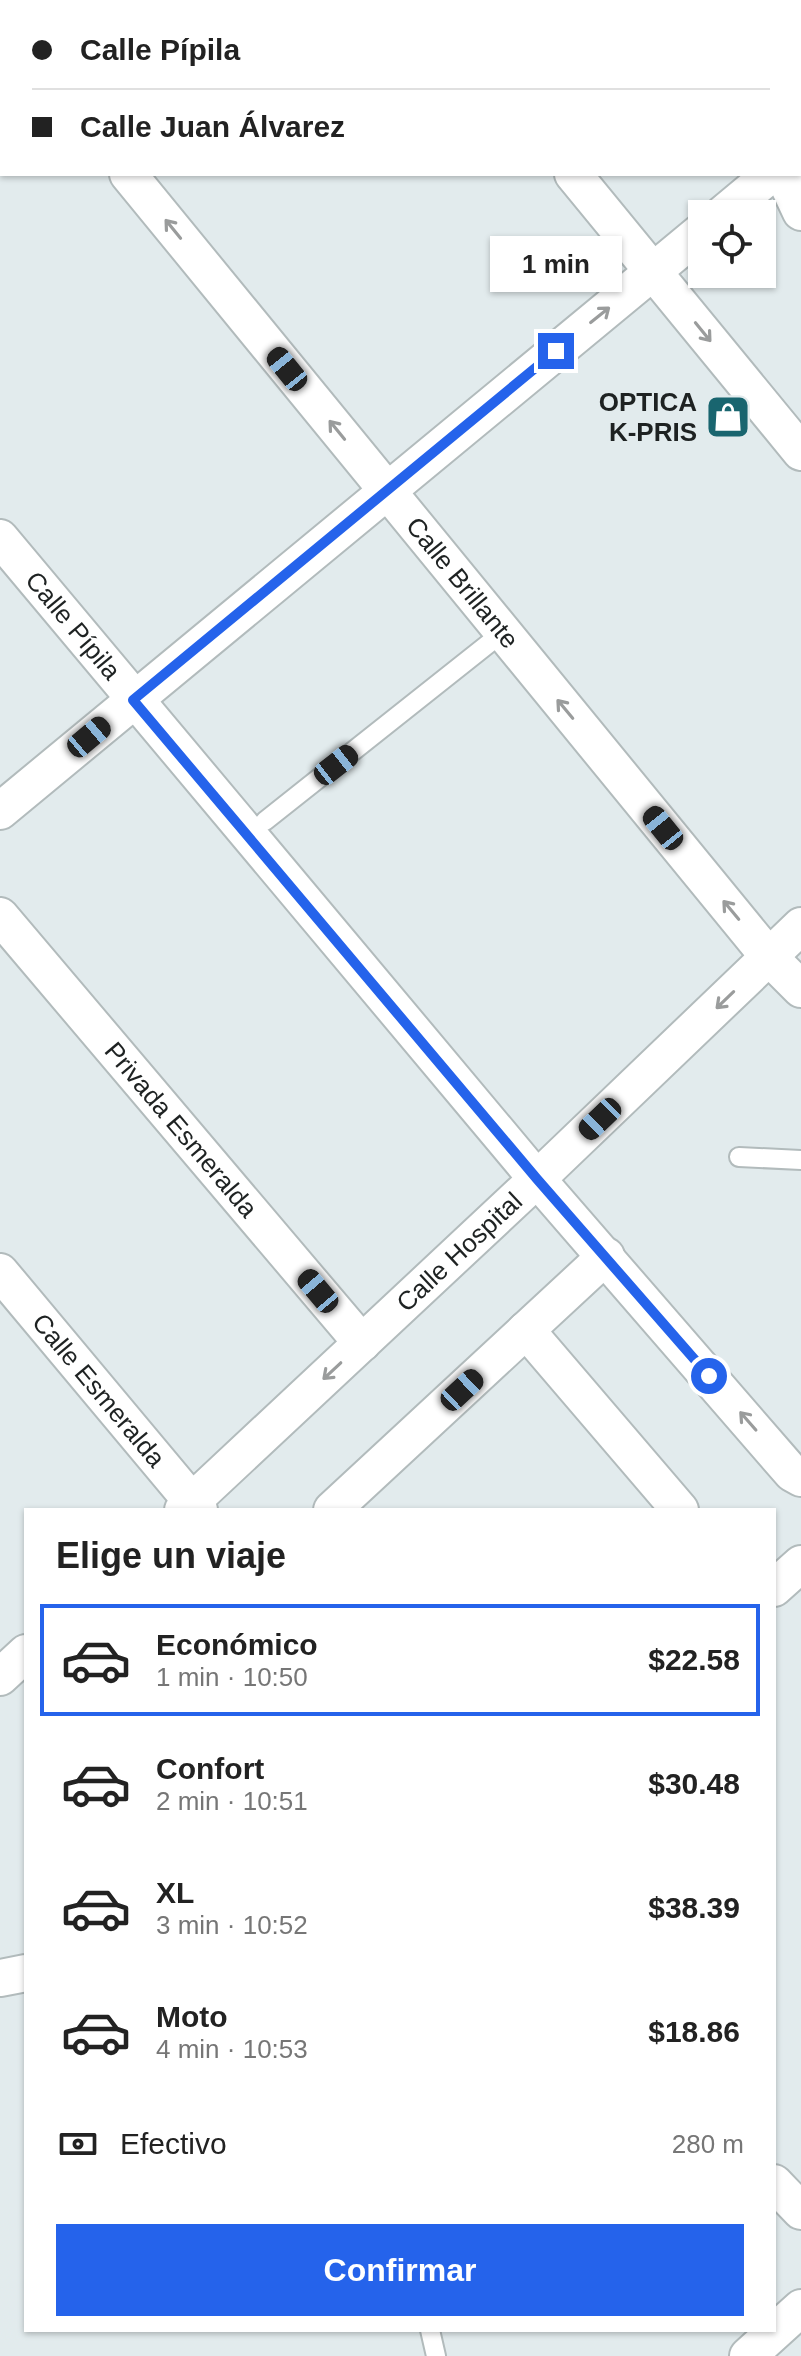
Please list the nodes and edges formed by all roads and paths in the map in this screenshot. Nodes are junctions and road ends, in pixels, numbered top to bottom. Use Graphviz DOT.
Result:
graph roads {
  1 [pos="130,176"];
  2 [pos="575,176"];
  3 [pos="769,176"];
  4 [pos="787,176"];
  5 [pos="740,200"];
  6 [pos="801,212"];
  7 [pos="688,242"];
  8 [pos="653,271"];
  9 [pos="801,452"];
  10 [pos="387,491"];
  11 [pos="0,538"];
  12 [pos="502,633"];
  13 [pos="133,700"];
  14 [pos="0,811"];
  15 [pos="265,821"];
  16 [pos="0,916"];
  17 [pos="801,926"];
  18 [pos="769,957"];
  19 [pos="801,989"];
  20 [pos="739,1157"];
  21 [pos="801,1160"];
  22 [pos="537,1179"];
  23 [pos="606,1256"];
  24 [pos="0,1272"];
  25 [pos="526,1330"];
  26 [pos="362,1343"];
  27 [pos="801,1478"];
  28 [pos="191,1507"];
  29 [pos="334,1508"];
  30 [pos="678,1508"];
  31 [pos="801,1564"];
  32 [pos="776,1586"];
  33 [pos="24,1655"];
  34 [pos="0,1677"];
  35 [pos="24,1973"];
  36 [pos="0,1978"];
  37 [pos="776,2185"];
  38 [pos="801,2211"];
  39 [pos="801,2308"];
  40 [pos="776,2331"];
  41 [pos="430,2332"];
  42 [pos="774,2332"];
  43 [pos="436,2356"];
  44 [pos="748,2356"];
  10 -- 1 [label="street, Calle Brillante, one-way"];
  2 -- 8 [label="street"];
  3 -- 5 [label="street"];
  4 -- 6 [label="street"];
  7 -- 8 [label="street"];
  8 -- 9 [label="street, one-way"];
  10 -- 8 [label="street, one-way"];
  10 -- 12 [label="street, Calle Brillante"];
  10 -- 13 [label="street"];
  11 -- 13 [label="street, Calle Pípila"];
  12 -- 15 [label="lane"];
  18 -- 12 [label="street, Calle Brillante, one-way"];
  13 -- 14 [label="street"];
  13 -- 22 [label="street, Calle Pípila"];
  16 -- 26 [label="street, Privada Esmeralda"];
  17 -- 18 [label="street, Calle Hospital"];
  18 -- 19 [label="street, Calle Brillante"];
  18 -- 22 [label="street, Calle Hospital, one-way"];
  20 -- 21 [label="lane"];
  22 -- 23 [label="street, Calle Pípila"];
  22 -- 26 [label="street, Calle Hospital"];
  23 -- 25 [label="street"];
  27 -- 23 [label="street, Calle Pípila, one-way"];
  24 -- 28 [label="street, Calle Esmeralda"];
  25 -- 29 [label="street"];
  25 -- 30 [label="street"];
  26 -- 28 [label="street, Calle Hospital, one-way"];
  31 -- 32 [label="street"];
  33 -- 34 [label="street"];
  35 -- 36 [label="street"];
  37 -- 38 [label="street"];
  39 -- 40 [label="street"];
  41 -- 43 [label="lane"];
  42 -- 44 [label="street"];
}
